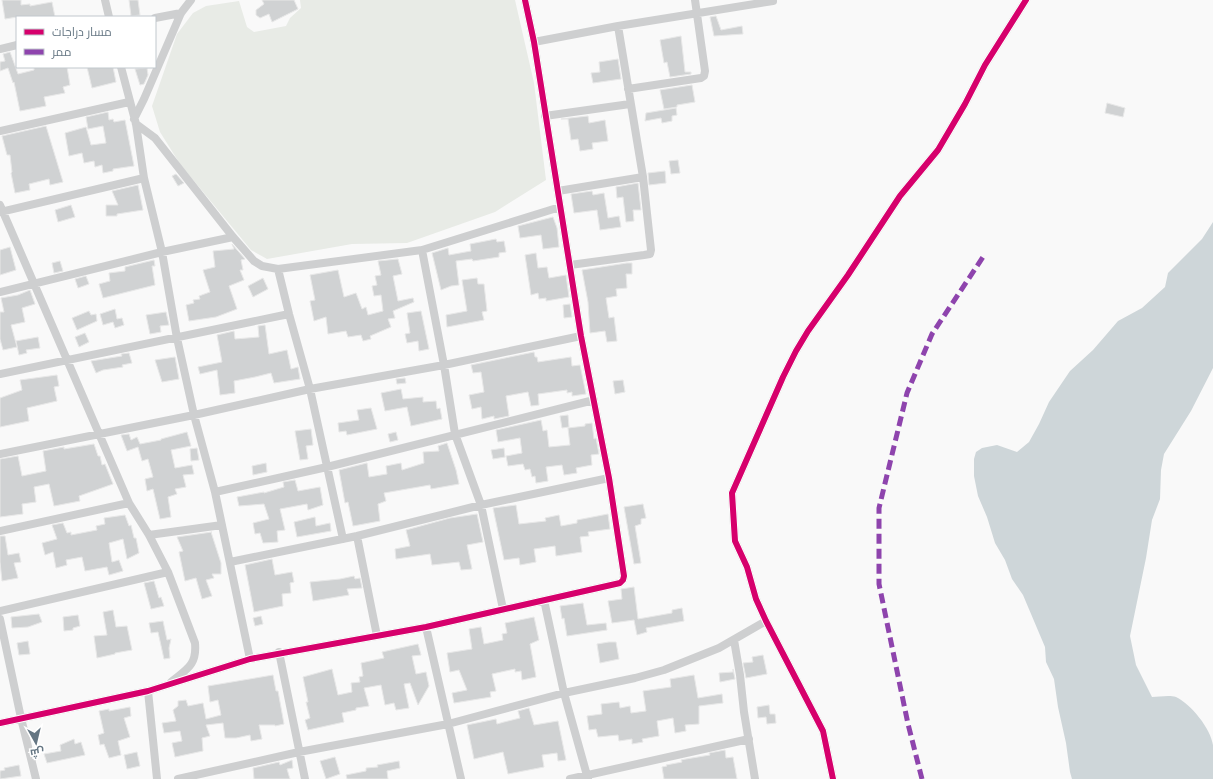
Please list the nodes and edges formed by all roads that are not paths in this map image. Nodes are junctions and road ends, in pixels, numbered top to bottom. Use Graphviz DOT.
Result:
graph roads {
  1 [pos="105,0"];
  2 [pos="191,0"];
  3 [pos="525,0"];
  4 [pos="695,0"];
  5 [pos="1026,0"];
  6 [pos="773,1"];
  7 [pos="181,13"];
  8 [pos="697,14"];
  9 [pos="109,16"];
  10 [pos="156,18"];
  11 [pos="618,26"];
  12 [pos="534,42"];
  13 [pos="16,45"];
  14 [pos="0,49"];
  15 [pos="121,68"];
  16 [pos="628,89"];
  17 [pos="129,102"];
  18 [pos="630,104"];
  19 [pos="545,116"];
  20 [pos="135,121"];
  21 [pos="0,131"];
  22 [pos="643,177"];
  23 [pos="144,178"];
  24 [pos="558,191"];
  25 [pos="560,206"];
  26 [pos="1,210"];
  27 [pos="233,237"];
  28 [pos="422,250"];
  29 [pos="162,252"];
  30 [pos="570,265"];
  31 [pos="278,269"];
  32 [pos="34,284"];
  33 [pos="0,292"];
  34 [pos="289,314"];
  35 [pos="581,336"];
  36 [pos="177,338"];
  37 [pos="67,360"];
  38 [pos="444,365"];
  39 [pos="0,374"];
  40 [pos="310,389"];
  41 [pos="594,400"];
  42 [pos="194,415"];
  43 [pos="100,434"];
  44 [pos="456,434"];
  45 [pos="0,454"];
  46 [pos="327,467"];
  47 [pos="609,478"];
  48 [pos="215,492"];
  49 [pos="129,503"];
  50 [pos="481,505"];
  51 [pos="222,525"];
  52 [pos="0,531"];
  53 [pos="149,535"];
  54 [pos="357,536"];
  55 [pos="343,540"];
  56 [pos="230,562"];
  57 [pos="168,572"];
  58 [pos="544,600"];
  59 [pos="503,609"];
  60 [pos="0,611"];
  61 [pos="0,619"];
  62 [pos="766,621"];
  63 [pos="426,627"];
  64 [pos="377,636"];
  65 [pos="734,640"];
  66 [pos="279,652"];
  67 [pos="250,659"];
  68 [pos="168,684"];
  69 [pos="148,691"];
  70 [pos="564,693"];
  71 [pos="21,718"];
  72 [pos="0,723"];
  73 [pos="448,724"];
  74 [pos="749,739"];
  75 [pos="299,752"];
  76 [pos="588,777"];
  77 [pos="36,779"];
  78 [pos="157,779"];
  79 [pos="178,779"];
  80 [pos="305,779"];
  81 [pos="461,779"];
  82 [pos="570,779"];
  83 [pos="755,779"];
  84 [pos="833,779"];
  1 -- 9 [label="street"];
  2 -- 7 [label="street"];
  3 -- 12 [label="street"];
  4 -- 8 [label="street"];
  5 -- 62 [label="street"];
  6 -- 8 [label="street"];
  7 -- 10 [label="street"];
  7 -- 20 [label="street"];
  8 -- 11 [label="street"];
  8 -- 16 [label="street"];
  11 -- 12 [label="street"];
  11 -- 16 [label="street"];
  12 -- 19 [label="street"];
  13 -- 14 [label="street"];
  15 -- 17 [label="street"];
  16 -- 18 [label="street"];
  17 -- 20 [label="street"];
  17 -- 21 [label="street"];
  18 -- 19 [label="street"];
  18 -- 22 [label="street"];
  19 -- 24 [label="street"];
  20 -- 23 [label="street"];
  20 -- 27 [label="street"];
  22 -- 24 [label="street"];
  22 -- 30 [label="street"];
  23 -- 26 [label="street"];
  23 -- 29 [label="street"];
  24 -- 25 [label="street"];
  25 -- 28 [label="street"];
  25 -- 30 [label="street"];
  26 -- 32 [label="street"];
  27 -- 29 [label="street"];
  27 -- 31 [label="street"];
  28 -- 31 [label="street"];
  28 -- 38 [label="street"];
  29 -- 32 [label="street"];
  29 -- 36 [label="street"];
  30 -- 35 [label="street"];
  31 -- 34 [label="street"];
  32 -- 33 [label="street"];
  32 -- 37 [label="street"];
  34 -- 36 [label="street"];
  34 -- 40 [label="street"];
  35 -- 38 [label="street"];
  35 -- 41 [label="street"];
  36 -- 37 [label="street"];
  36 -- 42 [label="street"];
  37 -- 39 [label="street"];
  37 -- 43 [label="street"];
  38 -- 40 [label="street"];
  38 -- 44 [label="street"];
  40 -- 42 [label="street"];
  40 -- 46 [label="street"];
  41 -- 44 [label="street"];
  41 -- 47 [label="street"];
  42 -- 43 [label="street"];
  42 -- 48 [label="street"];
  43 -- 45 [label="street"];
  43 -- 49 [label="street"];
  44 -- 46 [label="street"];
  44 -- 50 [label="street"];
  46 -- 48 [label="street"];
  46 -- 55 [label="street"];
  47 -- 50 [label="street"];
  47 -- 58 [label="street"];
  48 -- 51 [label="street"];
  49 -- 52 [label="street"];
  49 -- 53 [label="street"];
  50 -- 54 [label="street"];
  50 -- 59 [label="street"];
  51 -- 53 [label="street"];
  51 -- 56 [label="street"];
  53 -- 57 [label="street"];
  54 -- 55 [label="street"];
  54 -- 64 [label="street"];
  55 -- 56 [label="street"];
  56 -- 67 [label="street"];
  57 -- 60 [label="street"];
  57 -- 68 [label="street"];
  58 -- 59 [label="street"];
  58 -- 70 [label="street"];
  59 -- 63 [label="street"];
  61 -- 71 [label="street"];
  62 -- 65 [label="street"];
  62 -- 84 [label="street"];
  63 -- 64 [label="street"];
  63 -- 73 [label="street"];
  64 -- 66 [label="street"];
  65 -- 70 [label="street"];
  65 -- 74 [label="street"];
  66 -- 67 [label="street"];
  66 -- 75 [label="street"];
  67 -- 68 [label="street"];
  68 -- 69 [label="street"];
  69 -- 71 [label="street"];
  69 -- 78 [label="street"];
  70 -- 73 [label="street"];
  70 -- 76 [label="street"];
  71 -- 72 [label="street"];
  71 -- 77 [label="street"];
  73 -- 75 [label="street"];
  73 -- 81 [label="street"];
  74 -- 76 [label="street"];
  74 -- 83 [label="street"];
  75 -- 79 [label="street"];
  75 -- 80 [label="street"];
  76 -- 82 [label="street"];
}
